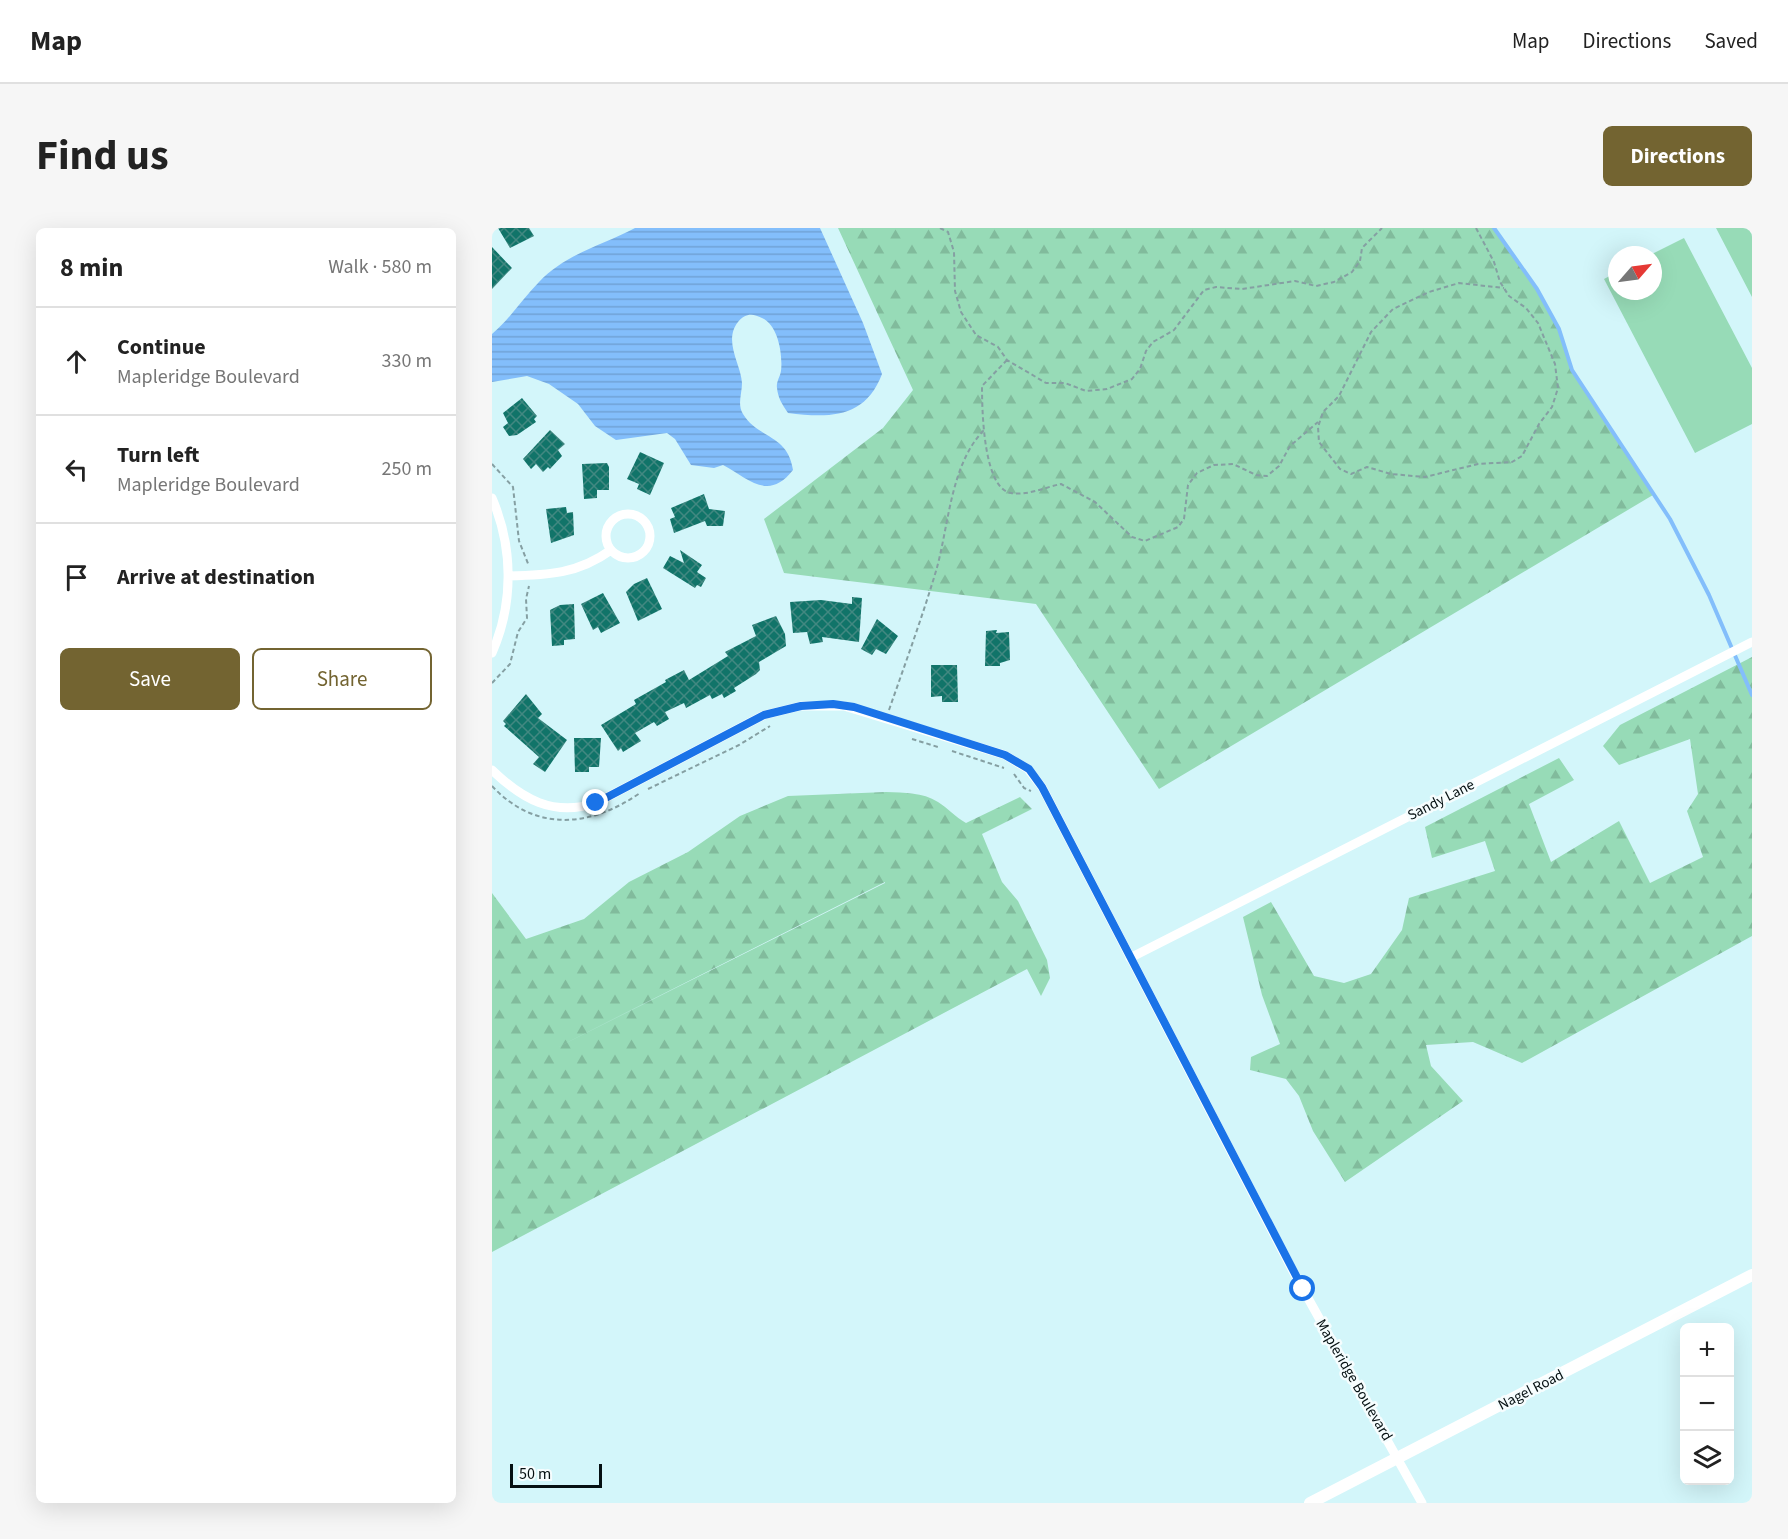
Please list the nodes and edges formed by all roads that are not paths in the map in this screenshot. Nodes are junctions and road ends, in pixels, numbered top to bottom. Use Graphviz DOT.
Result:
graph roads {
  1 [pos="492,498"];
  2 [pos="611,550"];
  3 [pos="508,576"];
  4 [pos="1752,642"];
  5 [pos="492,653"];
  6 [pos="492,770"];
  7 [pos="1130,958"];
  8 [pos="1752,1275"];
  9 [pos="1398,1457"];
  10 [pos="1310,1503"];
  11 [pos="1422,1503"];
  1 -- 3 [label="street"];
  2 -- 2 [label="street"];
  2 -- 3 [label="street"];
  3 -- 5 [label="street"];
  4 -- 7 [label="street, Sandy Lane"];
  6 -- 7 [label="street, Mapleridge Boulevard"];
  7 -- 9 [label="street, Mapleridge Boulevard"];
  8 -- 9 [label="street, Nagel Road"];
  9 -- 10 [label="street, Nagel Road"];
  9 -- 11 [label="street, Mapleridge Boulevard"];
}
